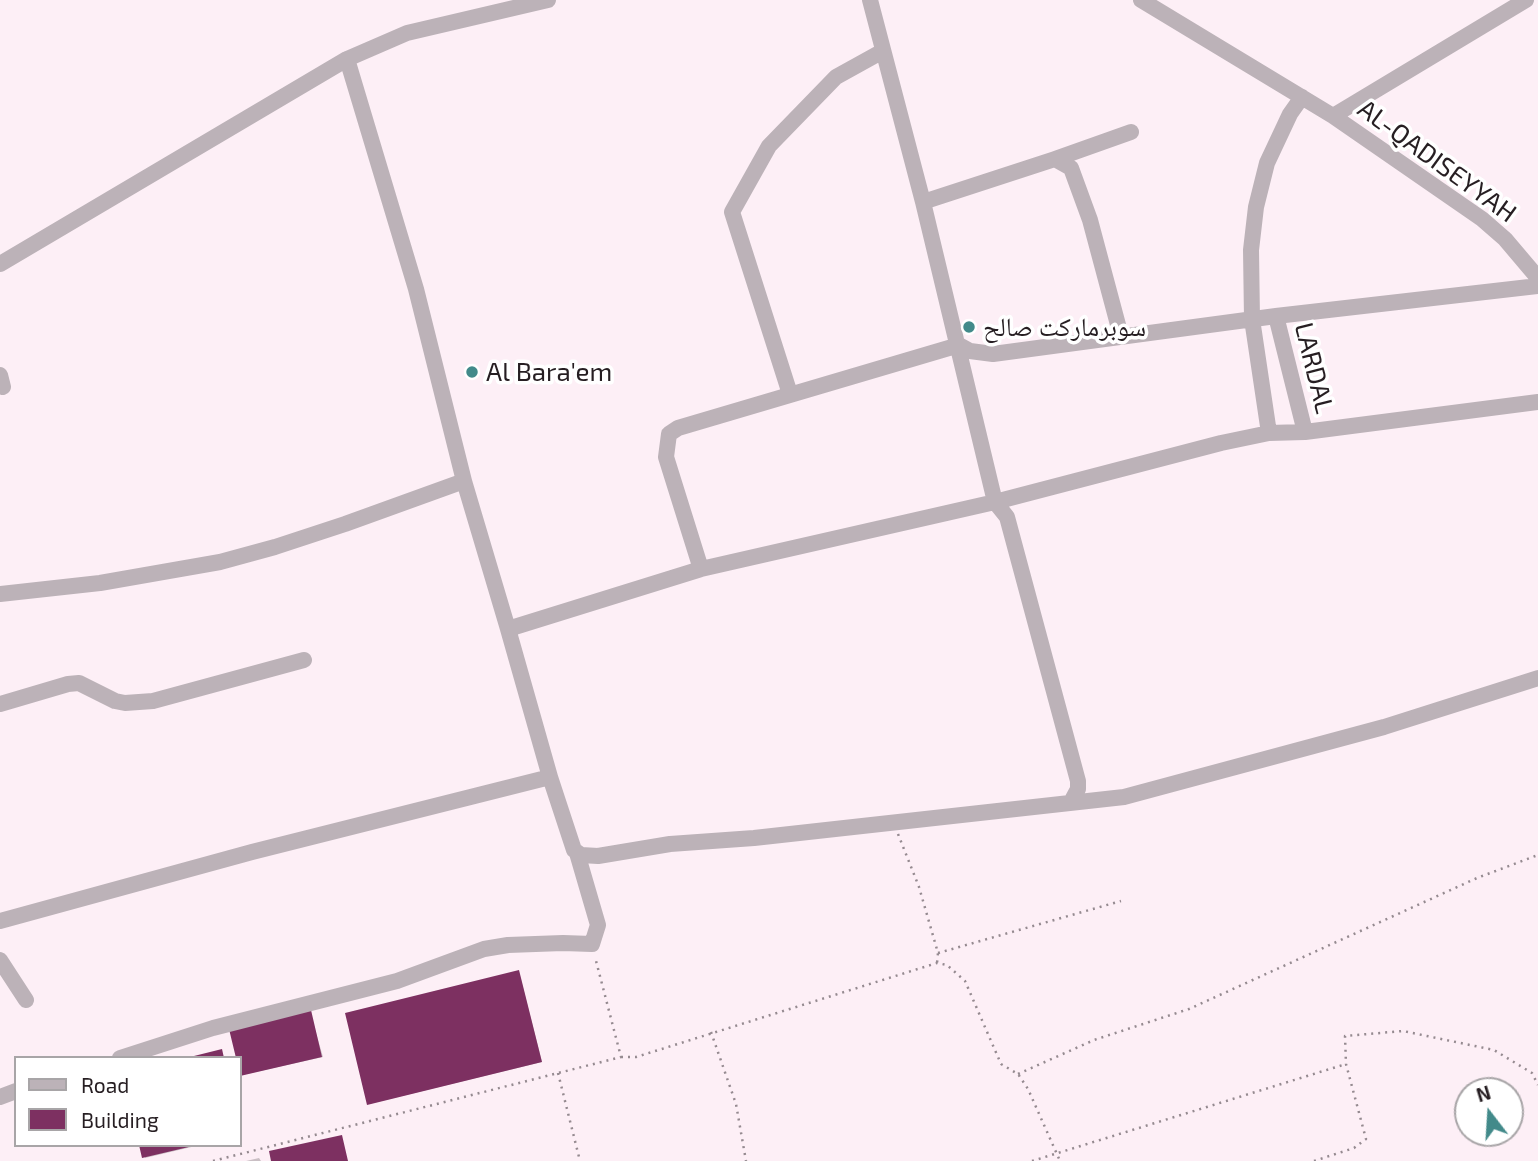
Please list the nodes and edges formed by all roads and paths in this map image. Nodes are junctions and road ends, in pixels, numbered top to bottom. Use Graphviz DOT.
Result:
graph roads {
  1 [pos="548,0"];
  2 [pos="870,0"];
  3 [pos="1142,0"];
  4 [pos="1526,0"];
  5 [pos="883,51"];
  6 [pos="347,59"];
  7 [pos="1302,97"];
  8 [pos="1333,116"];
  9 [pos="1131,132"];
  10 [pos="1055,159"];
  11 [pos="923,202"];
  12 [pos="1513,248"];
  13 [pos="0,264"];
  14 [pos="1538,278"];
  15 [pos="1538,286"];
  16 [pos="1499,290"];
  17 [pos="1276,316"];
  18 [pos="1252,319"];
  19 [pos="1121,336"];
  20 [pos="959,345"];
  21 [pos="790,394"];
  22 [pos="1538,402"];
  23 [pos="1305,432"];
  24 [pos="1269,433"];
  25 [pos="464,481"];
  26 [pos="995,502"];
  27 [pos="701,569"];
  28 [pos="0,594"];
  29 [pos="508,629"];
  30 [pos="304,660"];
  31 [pos="1538,678"];
  32 [pos="0,704"];
  33 [pos="550,777"];
  34 [pos="1078,781"];
  35 [pos="1101,799"];
  36 [pos="1071,802"];
  37 [pos="893,822"];
  38 [pos="577,853"];
  39 [pos="1538,855"];
  40 [pos="1121,901"];
  41 [pos="0,921"];
  42 [pos="592,944"];
  43 [pos="938,953"];
  44 [pos="0,960"];
  45 [pos="937,963"];
  46 [pos="26,1000"];
  47 [pos="711,1032"];
  48 [pos="126,1056"];
  49 [pos="621,1057"];
  50 [pos="1346,1064"];
  51 [pos="558,1073"];
  52 [pos="1018,1074"];
  53 [pos="1538,1085"];
  54 [pos="1057,1154"];
  55 [pos="213,1161"];
  56 [pos="580,1161"];
  57 [pos="746,1161"];
  58 [pos="1032,1161"];
  59 [pos="1060,1161"];
  60 [pos="1314,1161"];
  1 -- 6 [label="street"];
  2 -- 5 [label="street"];
  3 -- 7 [label="street, AL-QADISEYYAH"];
  4 -- 8 [label="street"];
  5 -- 11 [label="street"];
  5 -- 21 [label="street"];
  6 -- 13 [label="street"];
  6 -- 25 [label="street"];
  7 -- 8 [label="street, AL-QADISEYYAH"];
  7 -- 18 [label="street"];
  8 -- 12 [label="street, AL-QADISEYYAH"];
  9 -- 10 [label="street"];
  10 -- 11 [label="street"];
  10 -- 19 [label="street"];
  11 -- 20 [label="street"];
  12 -- 14 [label="street, AL-QADISEYYAH"];
  12 -- 16 [label="street"];
  15 -- 16 [label="street"];
  16 -- 17 [label="street"];
  17 -- 18 [label="street"];
  17 -- 23 [label="street, LARDAL"];
  18 -- 19 [label="street"];
  18 -- 24 [label="street"];
  19 -- 20 [label="street"];
  20 -- 21 [label="street"];
  20 -- 26 [label="street"];
  21 -- 27 [label="street"];
  22 -- 23 [label="street"];
  23 -- 24 [label="street"];
  24 -- 26 [label="street"];
  25 -- 28 [label="street"];
  25 -- 29 [label="street"];
  26 -- 27 [label="street"];
  26 -- 34 [label="street"];
  27 -- 29 [label="street"];
  29 -- 33 [label="street"];
  30 -- 32 [label="street"];
  31 -- 35 [label="street"];
  33 -- 38 [label="street"];
  33 -- 41 [label="street"];
  34 -- 35 [label="street"];
  34 -- 36 [label="street"];
  35 -- 36 [label="street"];
  36 -- 37 [label="street"];
  37 -- 38 [label="street"];
  37 -- 43 [label="path"];
  38 -- 42 [label="street"];
  39 -- 52 [label="path"];
  40 -- 43 [label="path"];
  42 -- 48 [label="street"];
  42 -- 49 [label="path"];
  43 -- 45 [label="path"];
  44 -- 46 [label="street"];
  45 -- 47 [label="path"];
  45 -- 52 [label="path"];
  47 -- 49 [label="path"];
  47 -- 57 [label="path"];
  49 -- 51 [label="path"];
  50 -- 53 [label="path"];
  50 -- 54 [label="path"];
  50 -- 60 [label="path"];
  51 -- 55 [label="path"];
  51 -- 56 [label="path"];
  52 -- 54 [label="path"];
  54 -- 58 [label="path"];
  54 -- 59 [label="path"];
}
